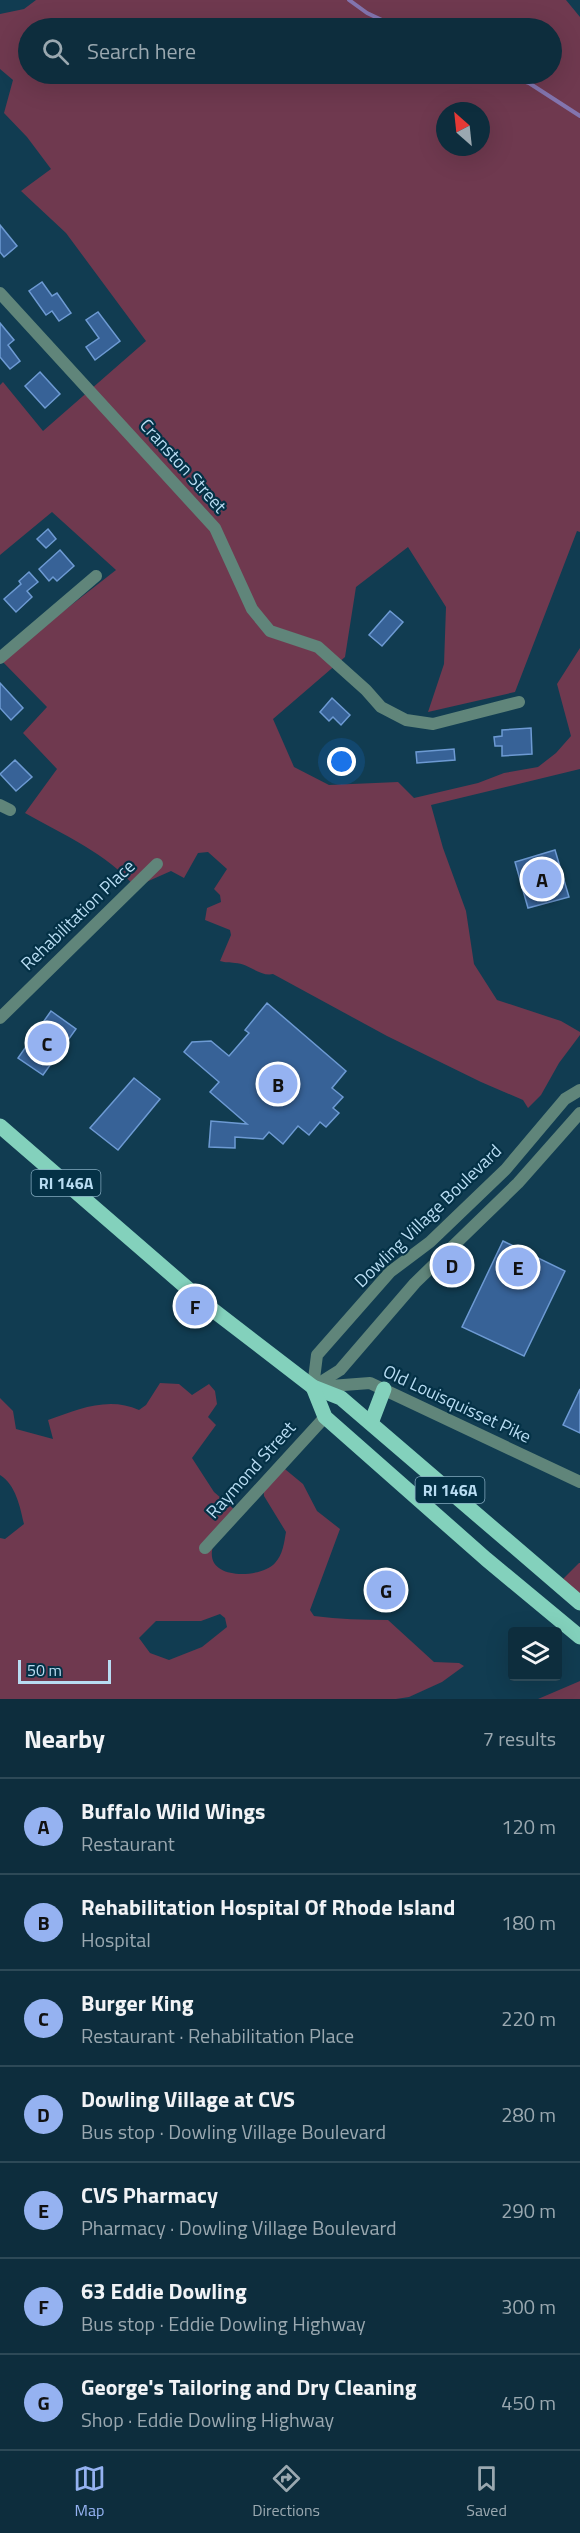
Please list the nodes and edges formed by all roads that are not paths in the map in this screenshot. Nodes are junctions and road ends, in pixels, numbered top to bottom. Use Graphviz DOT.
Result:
graph roads {
  1 [pos="0,293"];
  2 [pos="96,576"];
  3 [pos="0,658"];
  4 [pos="519,702"];
  5 [pos="157,864"];
  6 [pos="0,1018"];
  7 [pos="580,1090"];
  8 [pos="580,1113"];
  9 [pos="0,1126"];
  10 [pos="313,1388"];
  11 [pos="384,1389"];
  12 [pos="325,1417"];
  13 [pos="371,1423"];
  14 [pos="580,1482"];
  15 [pos="205,1548"];
  16 [pos="580,1603"];
  17 [pos="580,1637"];
  1 -- 4 [label="street, Cranston Street"];
  2 -- 3 [label="street"];
  5 -- 6 [label="street, Rehabilitation Place"];
  7 -- 10 [label="street, Dowling Village Boulevard"];
  8 -- 10 [label="street, Dowling Village Boulevard"];
  9 -- 10 [label="main road, RI 146A"];
  10 -- 11 [label="street, Old Louisquisset Pike"];
  10 -- 12 [label="main road, RI 146A"];
  10 -- 13 [label="main road, RI 146A"];
  11 -- 13 [label="main road"];
  11 -- 14 [label="street, Old Louisquisset Pike"];
  12 -- 15 [label="street, Raymond Street"];
  12 -- 17 [label="main road, RI 146A"];
  13 -- 16 [label="main road, RI 146A"];
}
